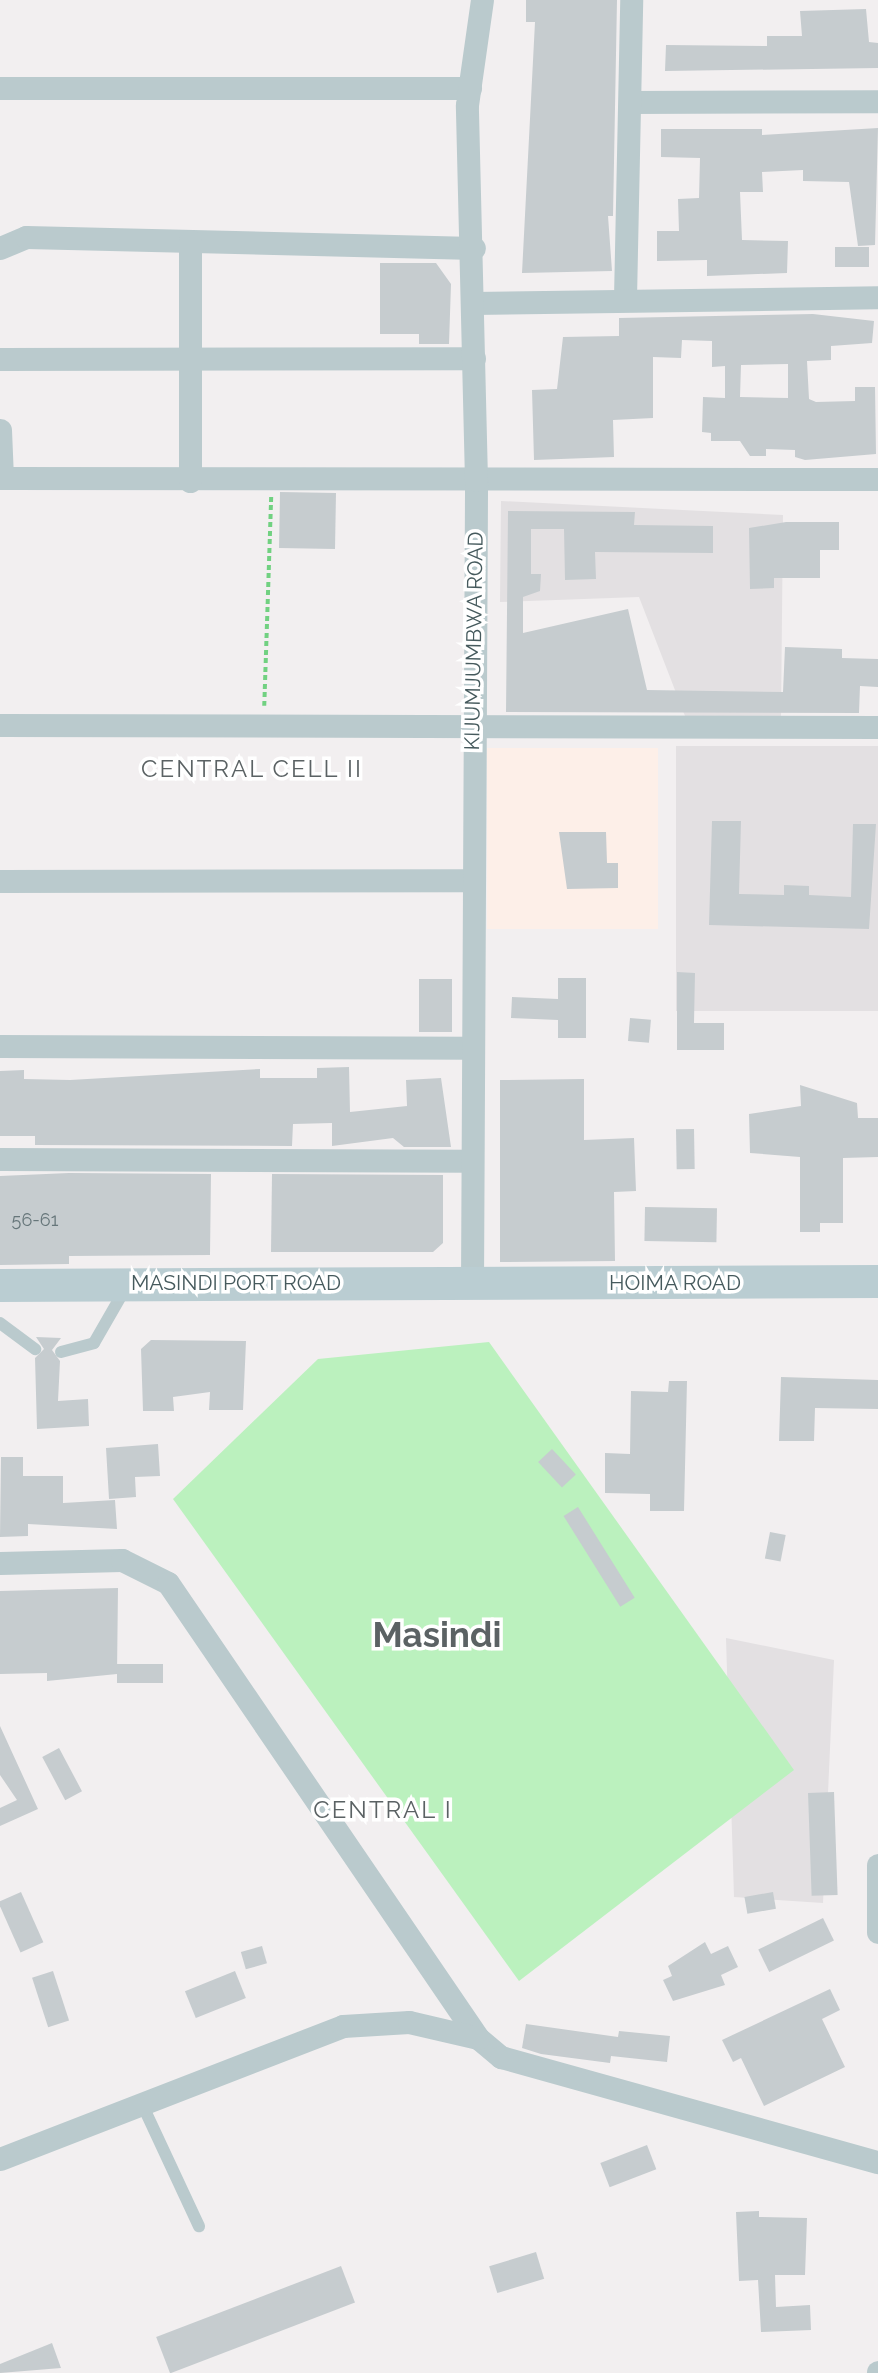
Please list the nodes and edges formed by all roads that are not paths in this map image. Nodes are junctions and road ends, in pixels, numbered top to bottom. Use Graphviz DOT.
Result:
graph roads {
  1 [pos="482,0"];
  2 [pos="631,0"];
  3 [pos="0,88"];
  4 [pos="470,88"];
  5 [pos="878,101"];
  6 [pos="631,102"];
  7 [pos="190,241"];
  8 [pos="0,248"];
  9 [pos="474,248"];
  10 [pos="878,297"];
  11 [pos="625,298"];
  12 [pos="473,303"];
  13 [pos="192,354"];
  14 [pos="474,358"];
  15 [pos="0,359"];
  16 [pos="0,430"];
  17 [pos="1,478"];
  18 [pos="878,479"];
  19 [pos="476,480"];
  20 [pos="190,481"];
  21 [pos="0,725"];
  22 [pos="473,725"];
  23 [pos="878,727"];
  24 [pos="471,880"];
  25 [pos="0,881"];
  26 [pos="0,1045"];
  27 [pos="470,1048"];
  28 [pos="0,1159"];
  29 [pos="469,1161"];
  30 [pos="878,1281"];
  31 [pos="129,1282"];
  32 [pos="472,1284"];
  33 [pos="0,1285"];
  34 [pos="0,1323"];
  35 [pos="35,1349"];
  36 [pos="61,1352"];
  37 [pos="0,1563"];
  38 [pos="878,1866"];
  39 [pos="878,1932"];
  40 [pos="478,2038"];
  41 [pos="142,2104"];
  42 [pos="0,2159"];
  43 [pos="878,2162"];
  44 [pos="199,2225"];
  1 -- 4 [label="street, KIJUMJUMBWA ROAD"];
  2 -- 6 [label="street"];
  3 -- 4 [label="street"];
  4 -- 9 [label="street, KIJUMJUMBWA ROAD"];
  5 -- 6 [label="street"];
  6 -- 11 [label="street"];
  7 -- 8 [label="street"];
  7 -- 9 [label="street"];
  7 -- 13 [label="street"];
  9 -- 12 [label="street, KIJUMJUMBWA ROAD"];
  10 -- 11 [label="street"];
  11 -- 12 [label="street"];
  12 -- 14 [label="street, KIJUMJUMBWA ROAD"];
  13 -- 14 [label="street"];
  13 -- 15 [label="street"];
  13 -- 20 [label="street"];
  14 -- 19 [label="street, KIJUMJUMBWA ROAD"];
  16 -- 17 [label="street"];
  17 -- 20 [label="street"];
  18 -- 19 [label="street"];
  19 -- 20 [label="street"];
  19 -- 22 [label="street, KIJUMJUMBWA ROAD"];
  21 -- 22 [label="street"];
  22 -- 23 [label="street"];
  22 -- 24 [label="street, KIJUMJUMBWA ROAD"];
  24 -- 25 [label="street"];
  24 -- 27 [label="street, KIJUMJUMBWA ROAD"];
  26 -- 27 [label="street"];
  27 -- 29 [label="street, KIJUMJUMBWA ROAD"];
  28 -- 29 [label="street"];
  29 -- 32 [label="street, KIJUMJUMBWA ROAD"];
  30 -- 32 [label="main road, HOIMA ROAD"];
  31 -- 32 [label="main road, MASINDI PORT ROAD"];
  31 -- 33 [label="main road, MASINDI PORT ROAD"];
  31 -- 36 [label="lane"];
  34 -- 35 [label="lane"];
  37 -- 40 [label="street"];
  38 -- 39 [label="street"];
  40 -- 41 [label="street"];
  40 -- 43 [label="street"];
  41 -- 42 [label="street"];
  41 -- 44 [label="lane"];
}
